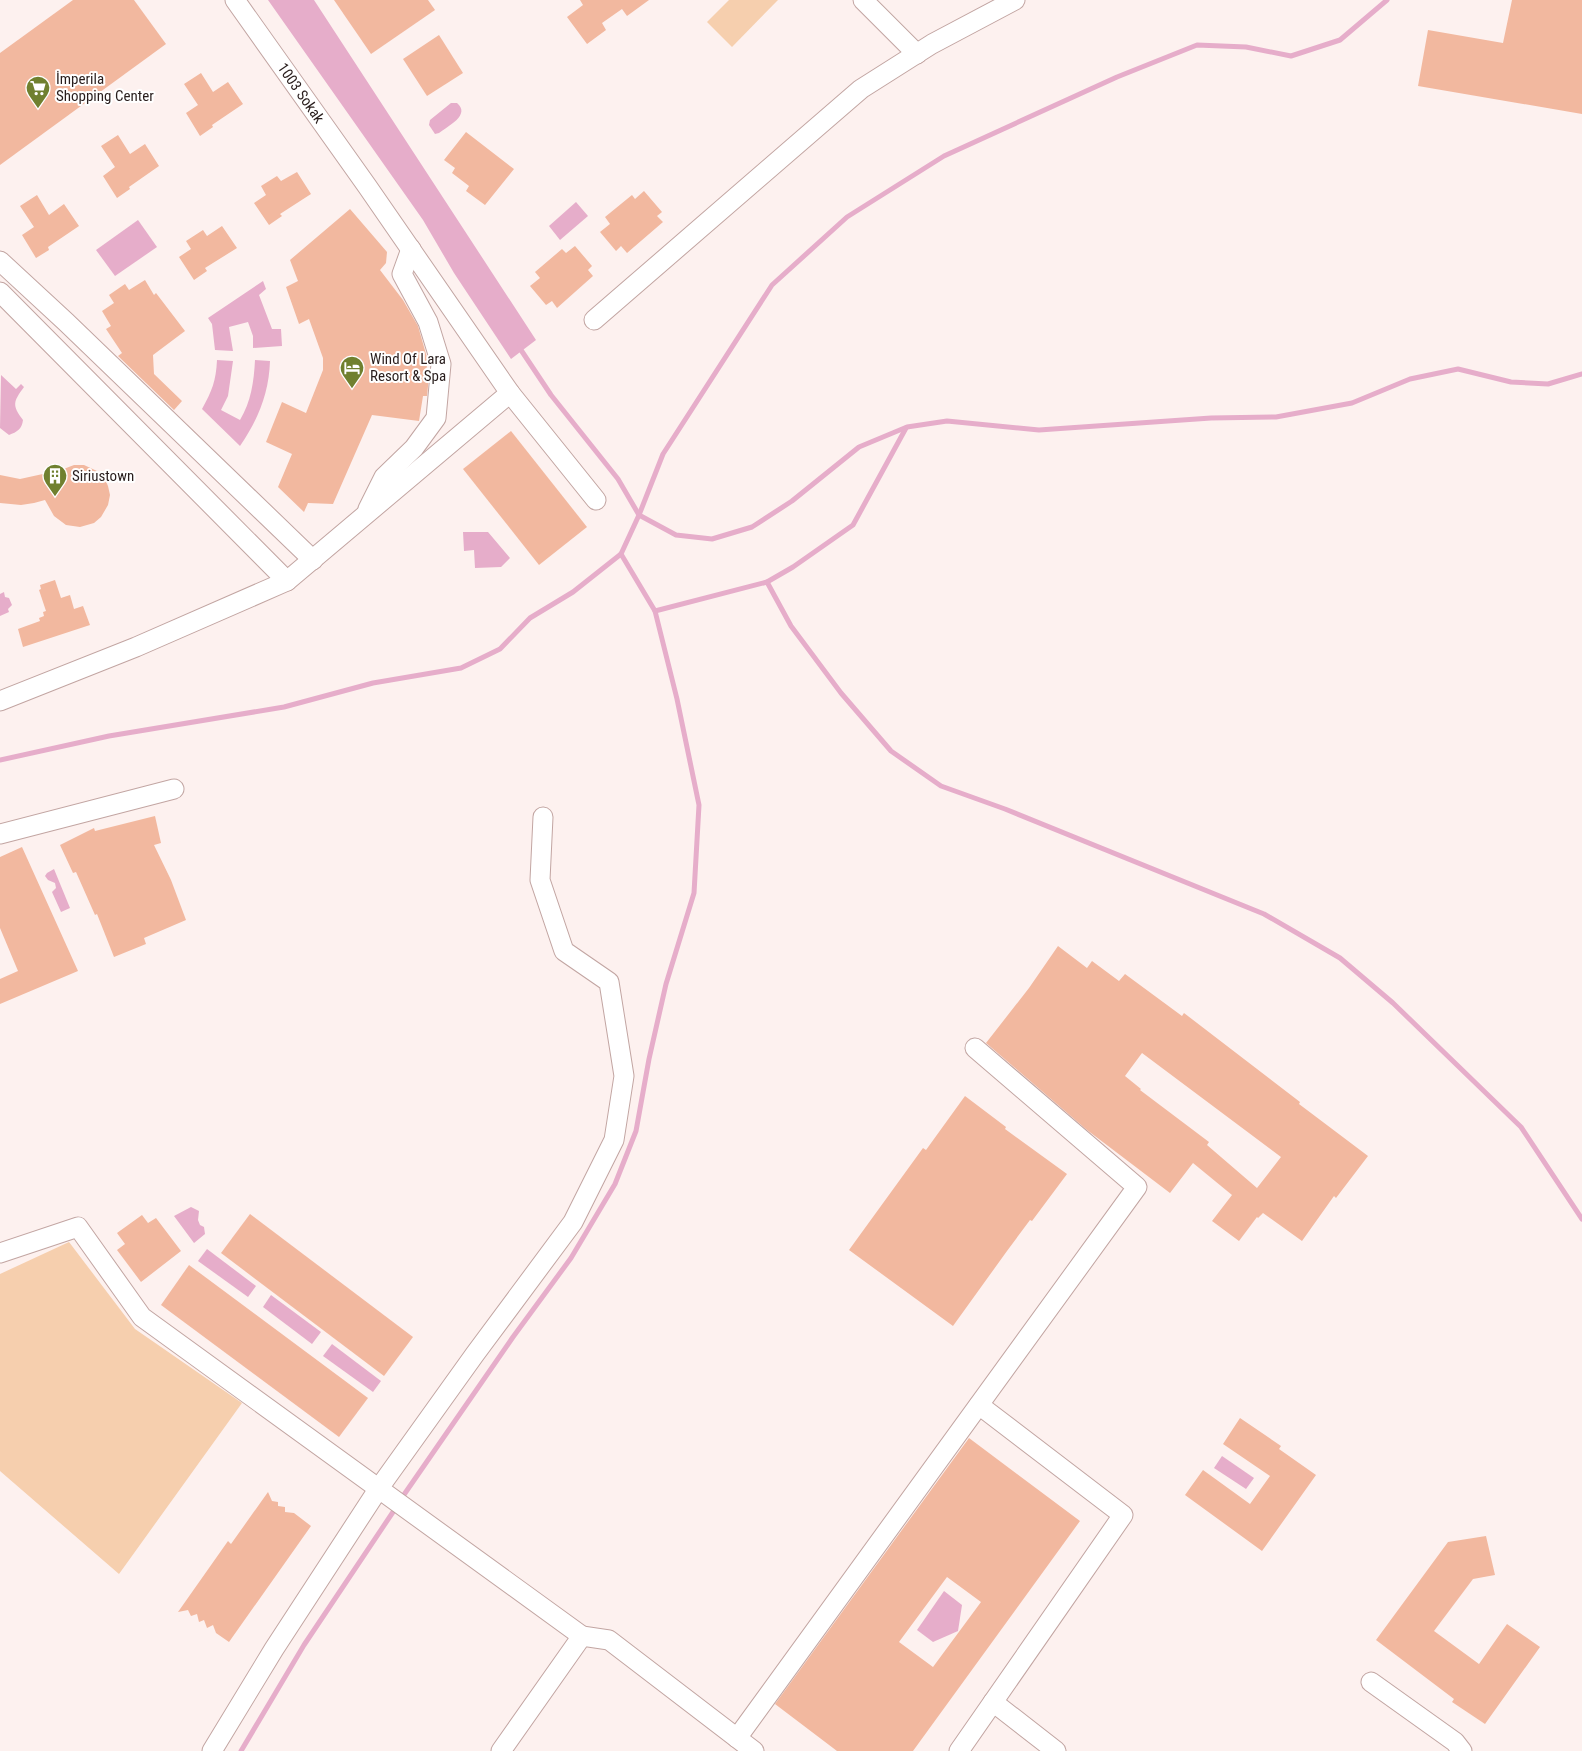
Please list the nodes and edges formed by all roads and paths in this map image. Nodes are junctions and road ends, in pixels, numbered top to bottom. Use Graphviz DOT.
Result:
graph roads {
  1 [pos="235,0"];
  2 [pos="863,0"];
  3 [pos="1015,0"];
  4 [pos="917,54"];
  5 [pos="411,249"];
  6 [pos="0,261"];
  7 [pos="0,292"];
  8 [pos="594,320"];
  9 [pos="510,393"];
  10 [pos="596,500"];
  11 [pos="365,516"];
  12 [pos="313,560"];
  13 [pos="287,581"];
  14 [pos="0,701"];
  15 [pos="174,789"];
  16 [pos="543,817"];
  17 [pos="0,834"];
  18 [pos="976,1048"];
  19 [pos="0,1253"];
  20 [pos="979,1405"];
  21 [pos="379,1488"];
  22 [pos="582,1636"];
  23 [pos="1371,1682"];
  24 [pos="993,1702"];
  25 [pos="737,1738"];
  26 [pos="212,1751"];
  27 [pos="501,1751"];
  28 [pos="754,1751"];
  29 [pos="959,1751"];
  30 [pos="1056,1751"];
  31 [pos="1462,1751"];
  1 -- 5 [label="street, 1003 Sokak"];
  2 -- 4 [label="street"];
  3 -- 4 [label="street"];
  4 -- 8 [label="street"];
  5 -- 9 [label="street, 1003 Sokak"];
  5 -- 11 [label="street"];
  6 -- 12 [label="street"];
  7 -- 13 [label="street"];
  9 -- 10 [label="street, 1003 Sokak"];
  9 -- 11 [label="street"];
  11 -- 12 [label="street"];
  12 -- 13 [label="street"];
  13 -- 14 [label="street"];
  15 -- 17 [label="street"];
  16 -- 21 [label="street"];
  18 -- 20 [label="street"];
  19 -- 21 [label="street"];
  20 -- 24 [label="street"];
  20 -- 25 [label="street"];
  21 -- 22 [label="street"];
  21 -- 26 [label="street"];
  22 -- 25 [label="street"];
  22 -- 27 [label="street"];
  23 -- 31 [label="street"];
  24 -- 29 [label="street"];
  24 -- 30 [label="street"];
  25 -- 28 [label="street"];
}
